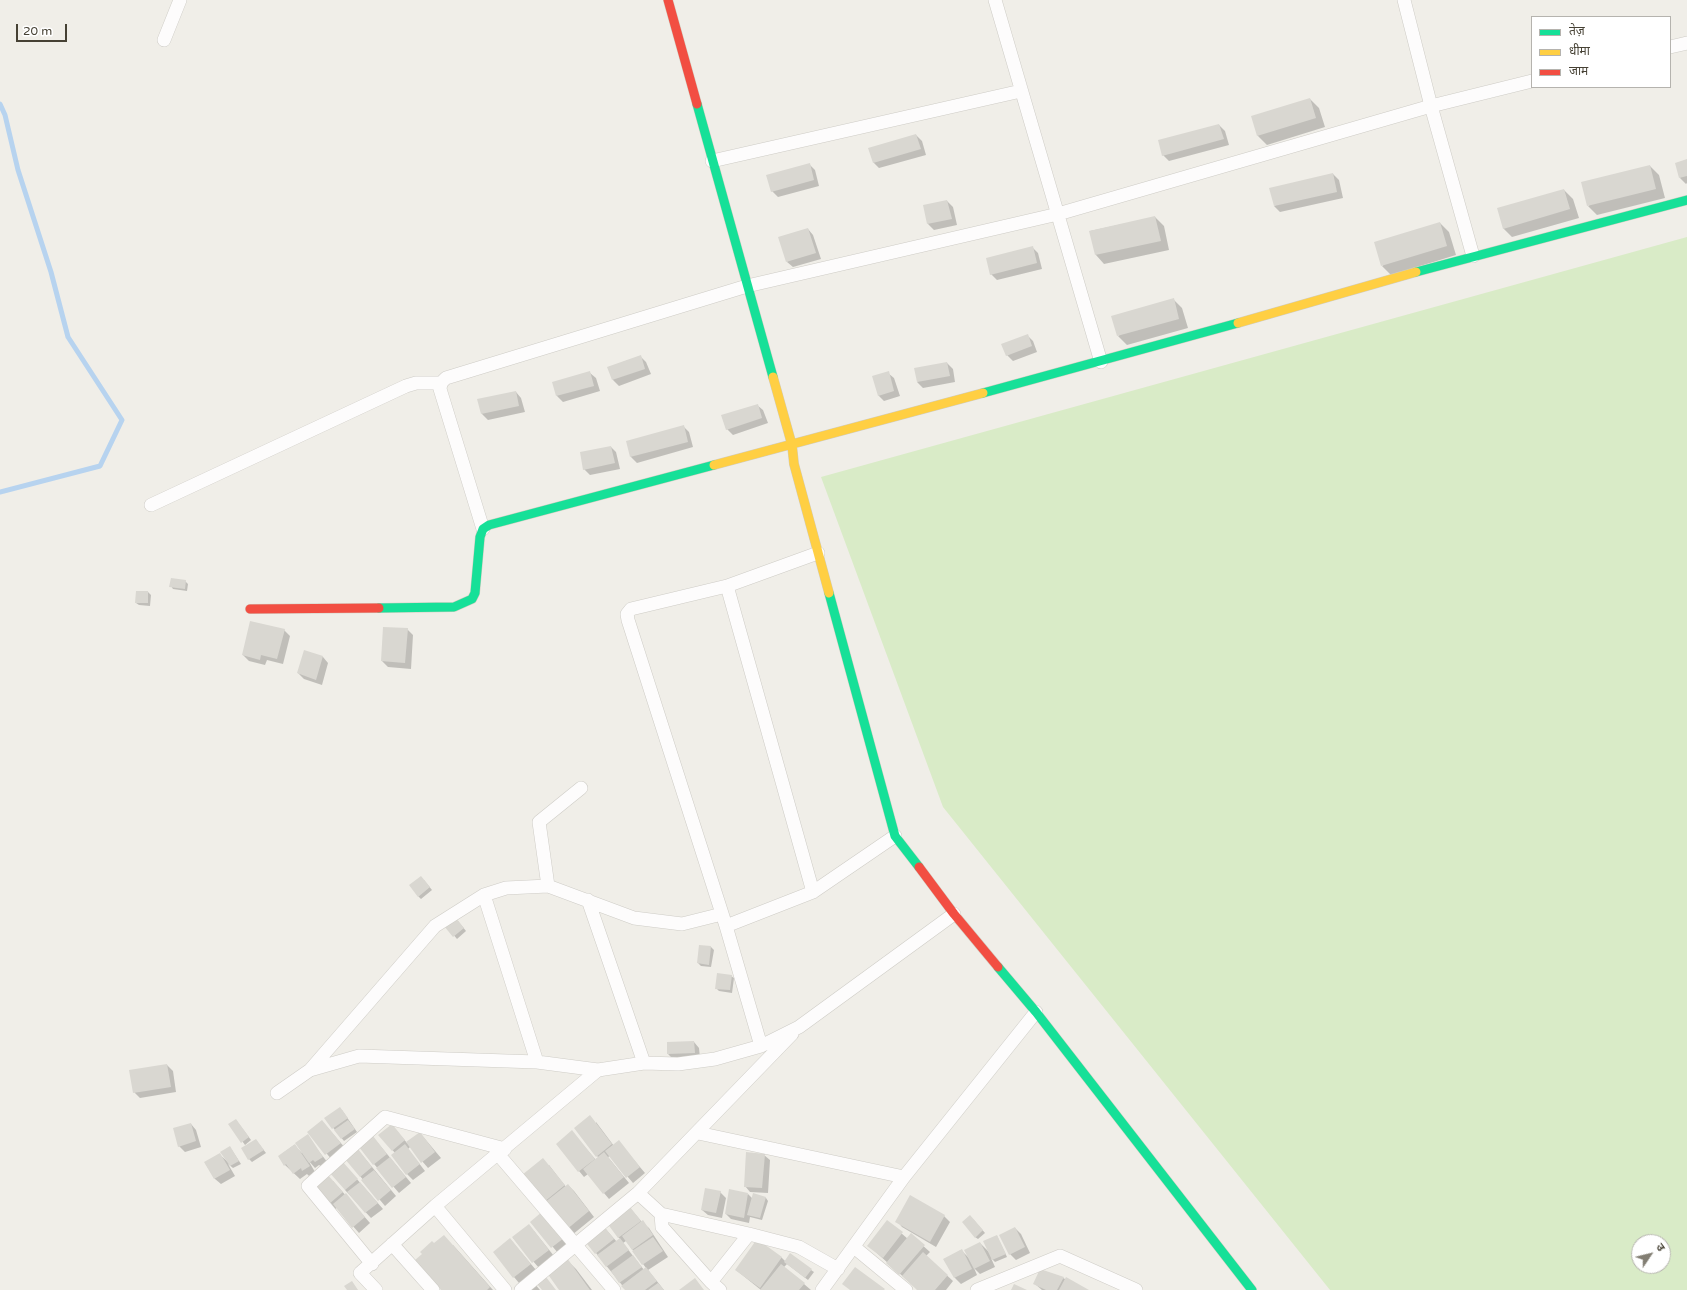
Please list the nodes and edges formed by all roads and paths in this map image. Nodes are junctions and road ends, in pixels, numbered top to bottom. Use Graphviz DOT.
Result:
graph roads {
  1 [pos="180,0"];
  2 [pos="668,0"];
  3 [pos="994,0"];
  4 [pos="1404,0"];
  5 [pos="164,40"];
  6 [pos="1687,43"];
  7 [pos="1671,47"];
  8 [pos="1531,81"];
  9 [pos="1022,91"];
  10 [pos="1431,106"];
  11 [pos="712,161"];
  12 [pos="1687,200"];
  13 [pos="1058,214"];
  14 [pos="1473,256"];
  15 [pos="747,286"];
  16 [pos="1101,362"];
  17 [pos="441,382"];
  18 [pos="792,445"];
  19 [pos="151,505"];
  20 [pos="483,529"];
  21 [pos="818,553"];
  22 [pos="727,586"];
  23 [pos="250,608"];
  24 [pos="581,788"];
  25 [pos="895,836"];
  26 [pos="548,886"];
  27 [pos="813,892"];
  28 [pos="484,895"];
  29 [pos="588,900"];
  30 [pos="954,914"];
  31 [pos="724,920"];
  32 [pos="1036,1012"];
  33 [pos="799,1027"];
  34 [pos="762,1046"];
  35 [pos="537,1062"];
  36 [pos="644,1064"];
  37 [pos="310,1070"];
  38 [pos="598,1070"];
  39 [pos="277,1093"];
  40 [pos="698,1133"];
  41 [pos="501,1152"];
  42 [pos="904,1177"];
  43 [pos="638,1193"];
  44 [pos="435,1206"];
  45 [pos="661,1214"];
  46 [pos="749,1234"];
  47 [pos="392,1244"];
  48 [pos="575,1246"];
  49 [pos="854,1247"];
  50 [pos="372,1264"];
  51 [pos="838,1269"];
  52 [pos="715,1286"];
  53 [pos="376,1290"];
  54 [pos="434,1290"];
  55 [pos="505,1290"];
  56 [pos="521,1290"];
  57 [pos="614,1290"];
  58 [pos="822,1290"];
  59 [pos="906,1290"];
  60 [pos="977,1290"];
  61 [pos="1136,1290"];
  62 [pos="1252,1290"];
  1 -- 5 [label="street"];
  2 -- 11 [label="street"];
  3 -- 9 [label="street"];
  4 -- 10 [label="street"];
  6 -- 7 [label="street"];
  8 -- 10 [label="street"];
  9 -- 11 [label="street"];
  9 -- 13 [label="street"];
  10 -- 13 [label="street"];
  10 -- 14 [label="street"];
  11 -- 15 [label="street"];
  12 -- 14 [label="street"];
  13 -- 15 [label="street"];
  13 -- 16 [label="street"];
  14 -- 16 [label="street"];
  15 -- 17 [label="street"];
  15 -- 18 [label="street"];
  16 -- 18 [label="street"];
  17 -- 19 [label="street"];
  17 -- 20 [label="street"];
  18 -- 20 [label="street"];
  18 -- 21 [label="street"];
  20 -- 23 [label="street"];
  21 -- 22 [label="street"];
  21 -- 25 [label="street"];
  22 -- 27 [label="street"];
  22 -- 31 [label="street"];
  24 -- 26 [label="street"];
  25 -- 27 [label="street"];
  25 -- 30 [label="street"];
  26 -- 28 [label="street"];
  26 -- 29 [label="street"];
  27 -- 31 [label="street"];
  28 -- 35 [label="street"];
  28 -- 37 [label="street"];
  29 -- 31 [label="street"];
  29 -- 36 [label="street"];
  30 -- 32 [label="street"];
  30 -- 33 [label="street"];
  31 -- 34 [label="street"];
  32 -- 42 [label="street"];
  32 -- 62 [label="street"];
  33 -- 34 [label="street"];
  33 -- 40 [label="street"];
  34 -- 36 [label="street"];
  35 -- 37 [label="street"];
  35 -- 38 [label="street"];
  36 -- 38 [label="street"];
  37 -- 39 [label="street"];
  38 -- 41 [label="street"];
  40 -- 42 [label="street"];
  40 -- 43 [label="street"];
  41 -- 44 [label="street"];
  41 -- 48 [label="street"];
  41 -- 50 [label="street"];
  42 -- 49 [label="street"];
  43 -- 45 [label="street"];
  43 -- 48 [label="street"];
  44 -- 47 [label="street"];
  44 -- 55 [label="street"];
  45 -- 46 [label="street"];
  45 -- 52 [label="street"];
  46 -- 51 [label="street"];
  46 -- 52 [label="street"];
  47 -- 50 [label="street"];
  47 -- 54 [label="street"];
  48 -- 56 [label="street"];
  48 -- 57 [label="street"];
  49 -- 51 [label="street"];
  49 -- 59 [label="street"];
  50 -- 53 [label="street"];
  51 -- 58 [label="street"];
  60 -- 61 [label="street"];
}
